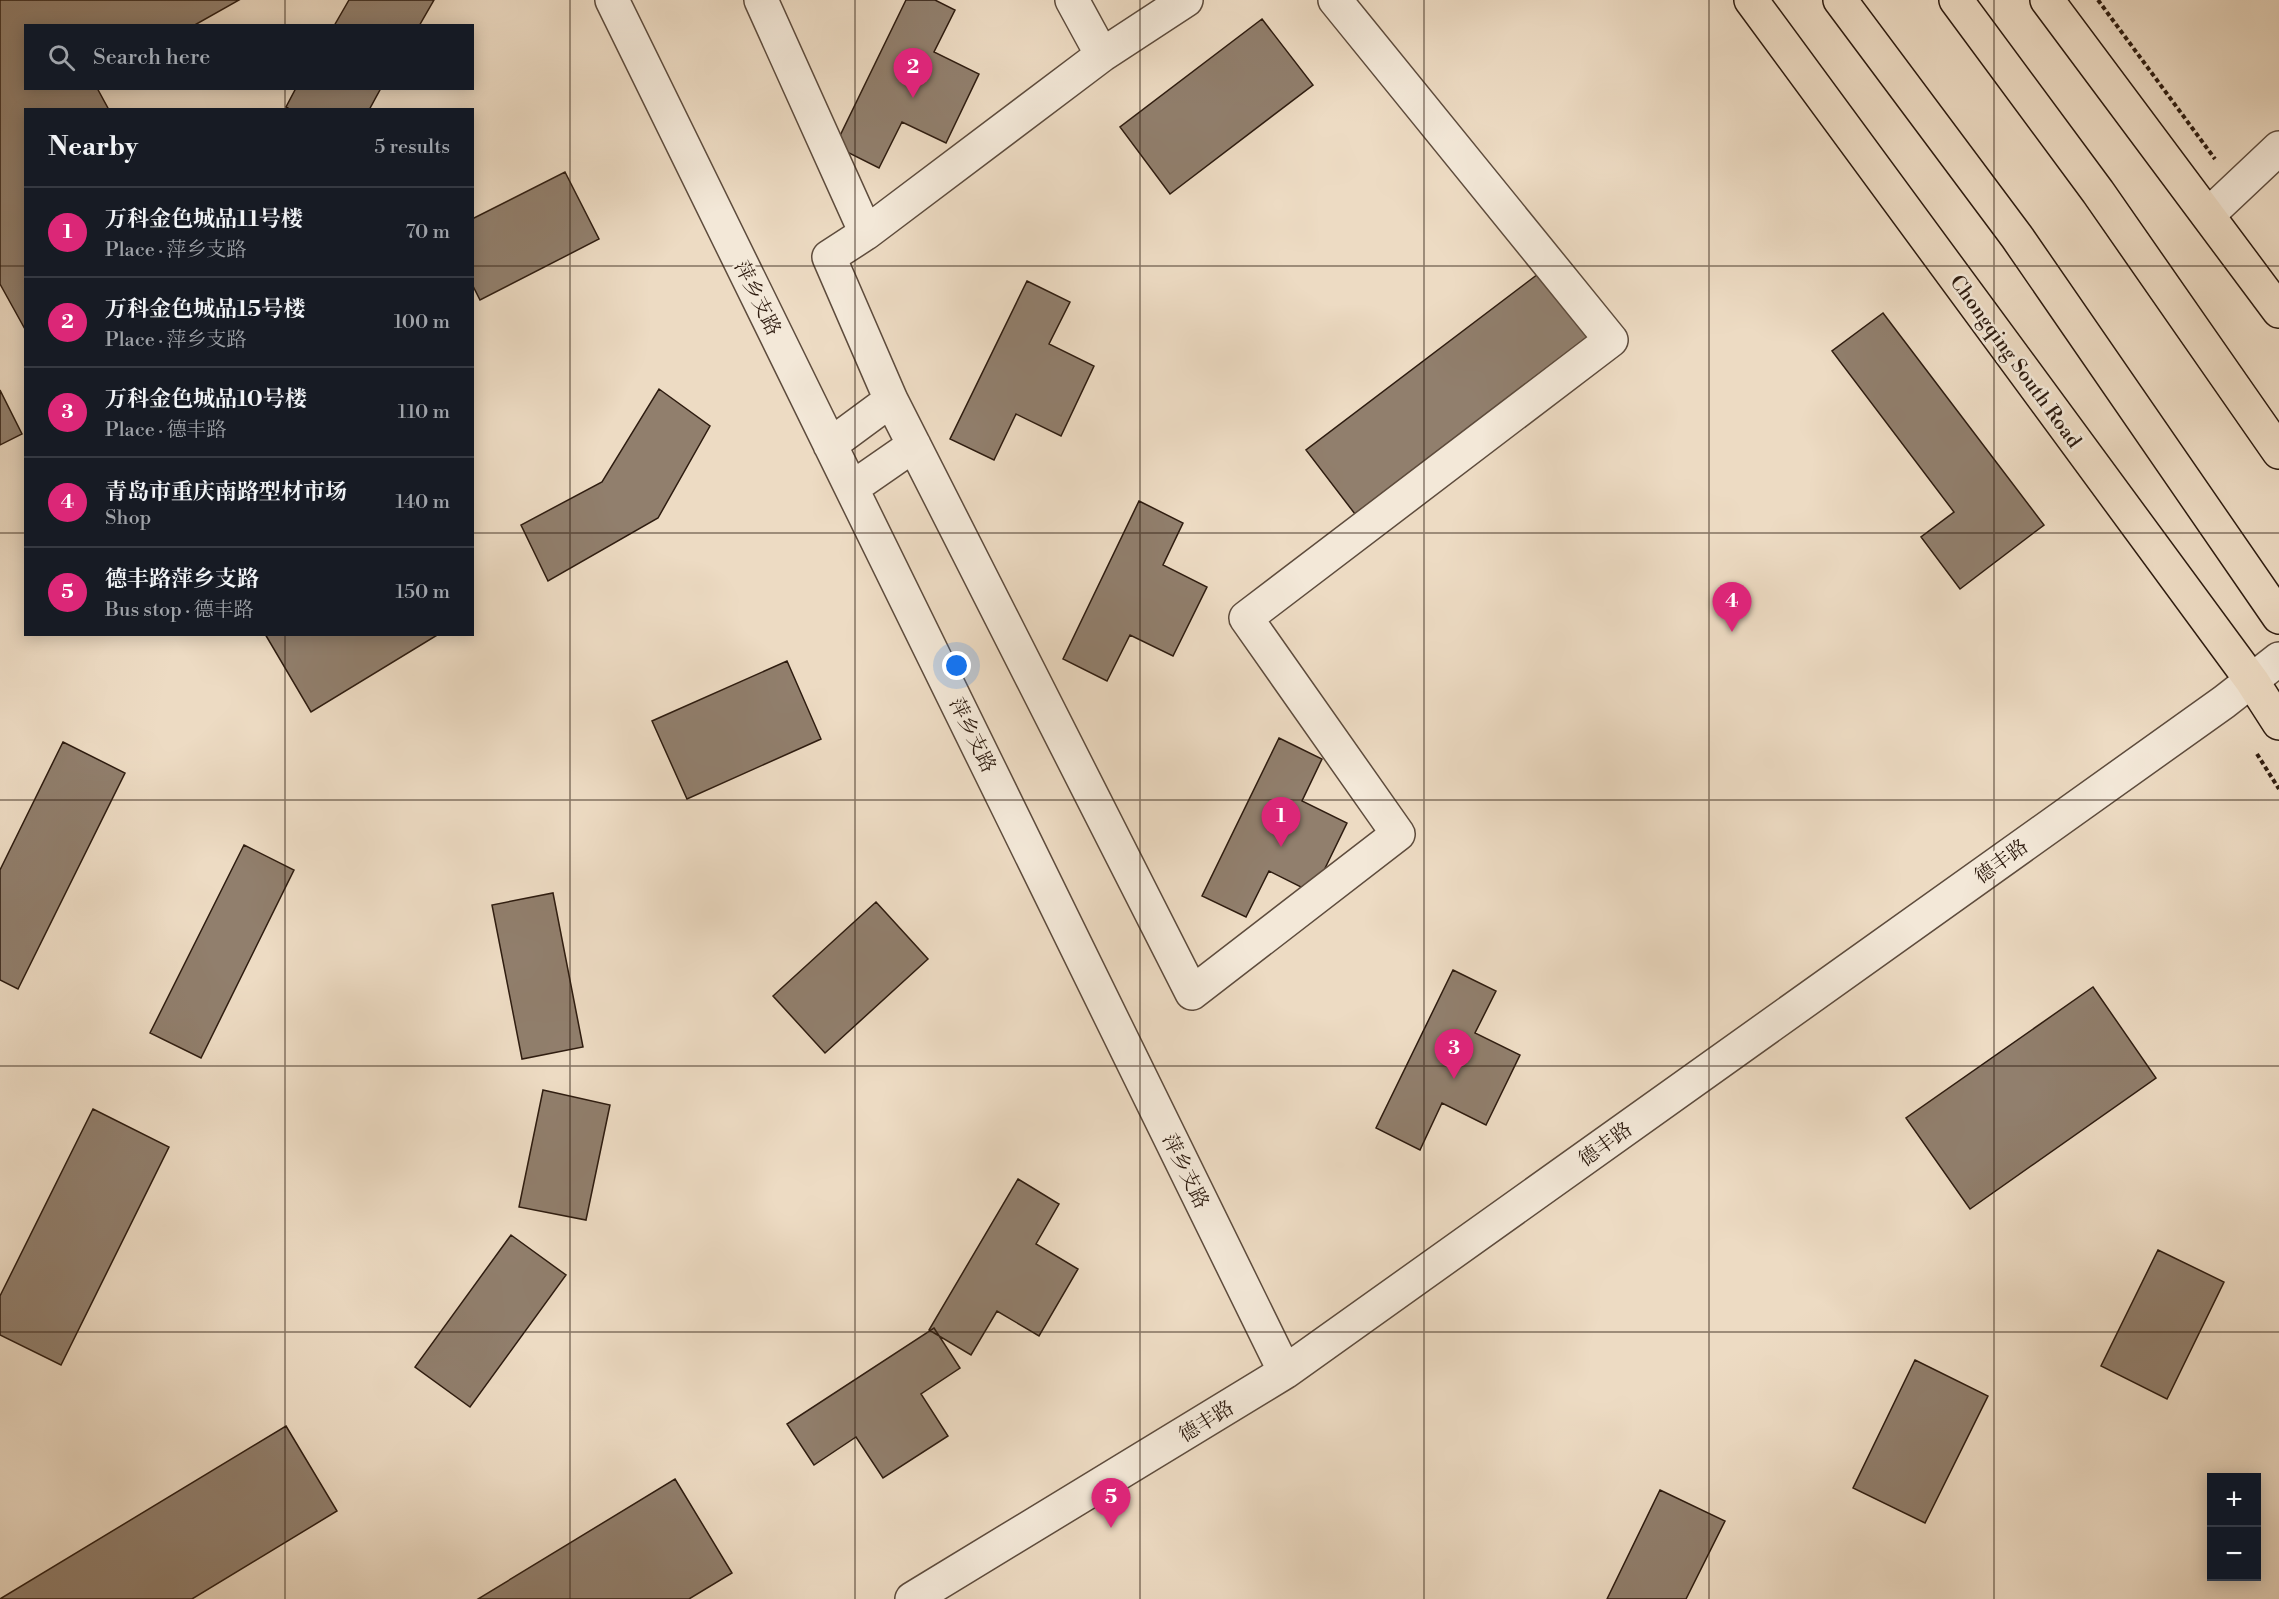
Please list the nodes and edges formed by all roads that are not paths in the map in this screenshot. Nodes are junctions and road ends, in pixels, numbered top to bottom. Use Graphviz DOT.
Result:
graph roads {
  1 [pos="612,0"];
  2 [pos="761,0"];
  3 [pos="1072,0"];
  4 [pos="1186,0"];
  5 [pos="1335,0"];
  6 [pos="1751,0"];
  7 [pos="1840,0"];
  8 [pos="1956,0"];
  9 [pos="2047,0"];
  10 [pos="1102,55"];
  11 [pos="2279,148"];
  12 [pos="2208,215"];
  13 [pos="866,233"];
  14 [pos="2279,311"];
  15 [pos="891,400"];
  16 [pos="830,445"];
  17 [pos="914,445"];
  18 [pos="2279,452"];
  19 [pos="852,488"];
  20 [pos="2279,617"];
  21 [pos="2279,659"];
  22 [pos="2252,681"];
  23 [pos="2279,723"];
  24 [pos="1285,1372"];
  25 [pos="912,1599"];
  1 -- 16 [label="street, 萍乡支路"];
  2 -- 13 [label="street"];
  3 -- 10 [label="street"];
  4 -- 10 [label="street"];
  5 -- 17 [label="street"];
  6 -- 22 [label="main road, Chongqing South Road"];
  7 -- 20 [label="main road"];
  8 -- 18 [label="main road"];
  9 -- 12 [label="main road"];
  10 -- 13 [label="street"];
  11 -- 12 [label="street"];
  12 -- 14 [label="main road"];
  13 -- 15 [label="street"];
  15 -- 16 [label="street"];
  15 -- 17 [label="street"];
  16 -- 19 [label="street, 萍乡支路"];
  17 -- 19 [label="street"];
  19 -- 24 [label="street, 萍乡支路"];
  21 -- 22 [label="street, 德丰路"];
  22 -- 23 [label="main road, Chongqing South Road"];
  22 -- 24 [label="street, 德丰路"];
  24 -- 25 [label="street, 德丰路"];
}
